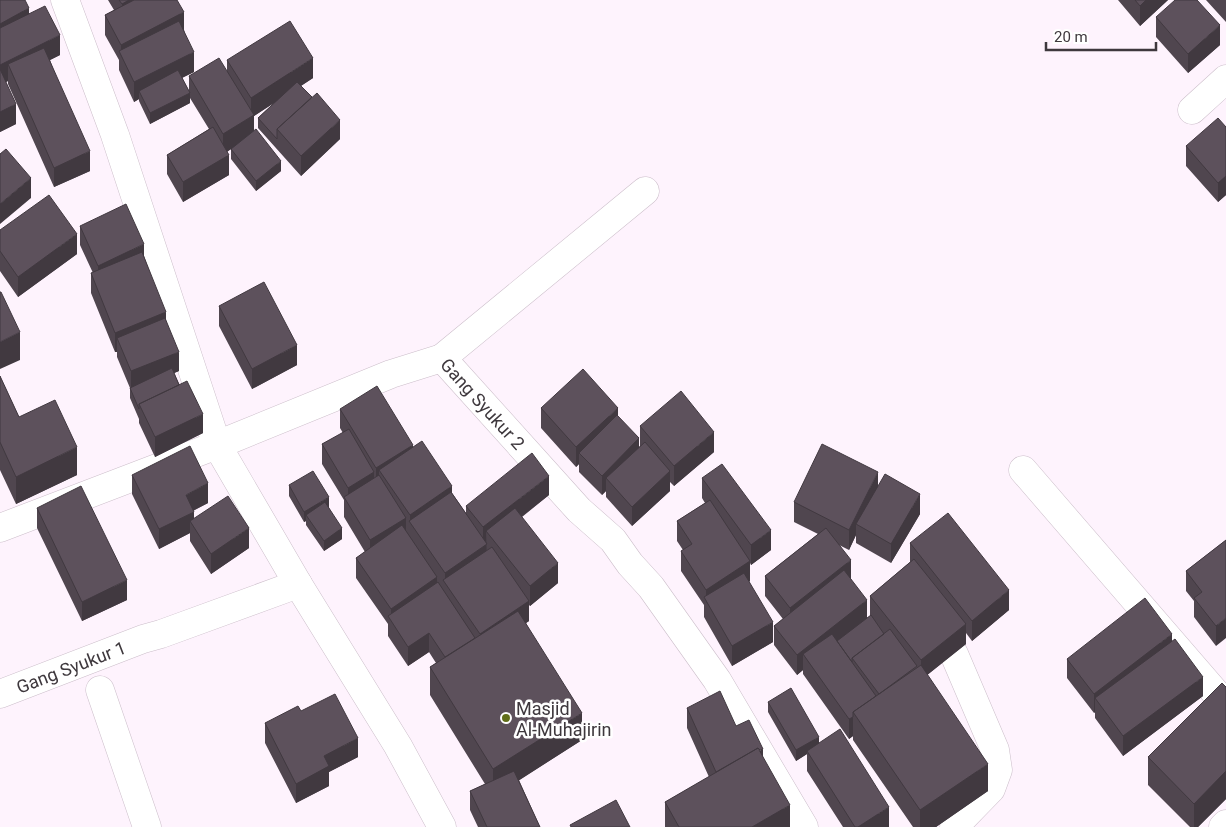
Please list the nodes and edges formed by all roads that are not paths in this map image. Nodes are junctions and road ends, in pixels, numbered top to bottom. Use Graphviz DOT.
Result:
graph roads {
  1 [pos="65,0"];
  2 [pos="1226,79"];
  3 [pos="1192,110"];
  4 [pos="645,191"];
  5 [pos="442,358"];
  6 [pos="217,445"];
  7 [pos="1023,470"];
  8 [pos="0,528"];
  9 [pos="298,584"];
  10 [pos="954,654"];
  11 [pos="100,690"];
  12 [pos="0,694"];
  13 [pos="1226,704"];
  14 [pos="1226,824"];
  15 [pos="147,827"];
  16 [pos="442,827"];
  17 [pos="804,827"];
  18 [pos="954,827"];
  19 [pos="1223,827"];
  1 -- 6 [label="street"];
  2 -- 3 [label="street"];
  4 -- 5 [label="street"];
  5 -- 6 [label="street, Gang Syukur 2"];
  5 -- 17 [label="street, Gang Syukur 2"];
  6 -- 8 [label="street, Gang Syukur 2"];
  6 -- 9 [label="street"];
  7 -- 13 [label="street"];
  9 -- 12 [label="street, Gang Syukur 1"];
  9 -- 16 [label="street"];
  10 -- 18 [label="street"];
  11 -- 15 [label="street"];
  14 -- 19 [label="street"];
}
